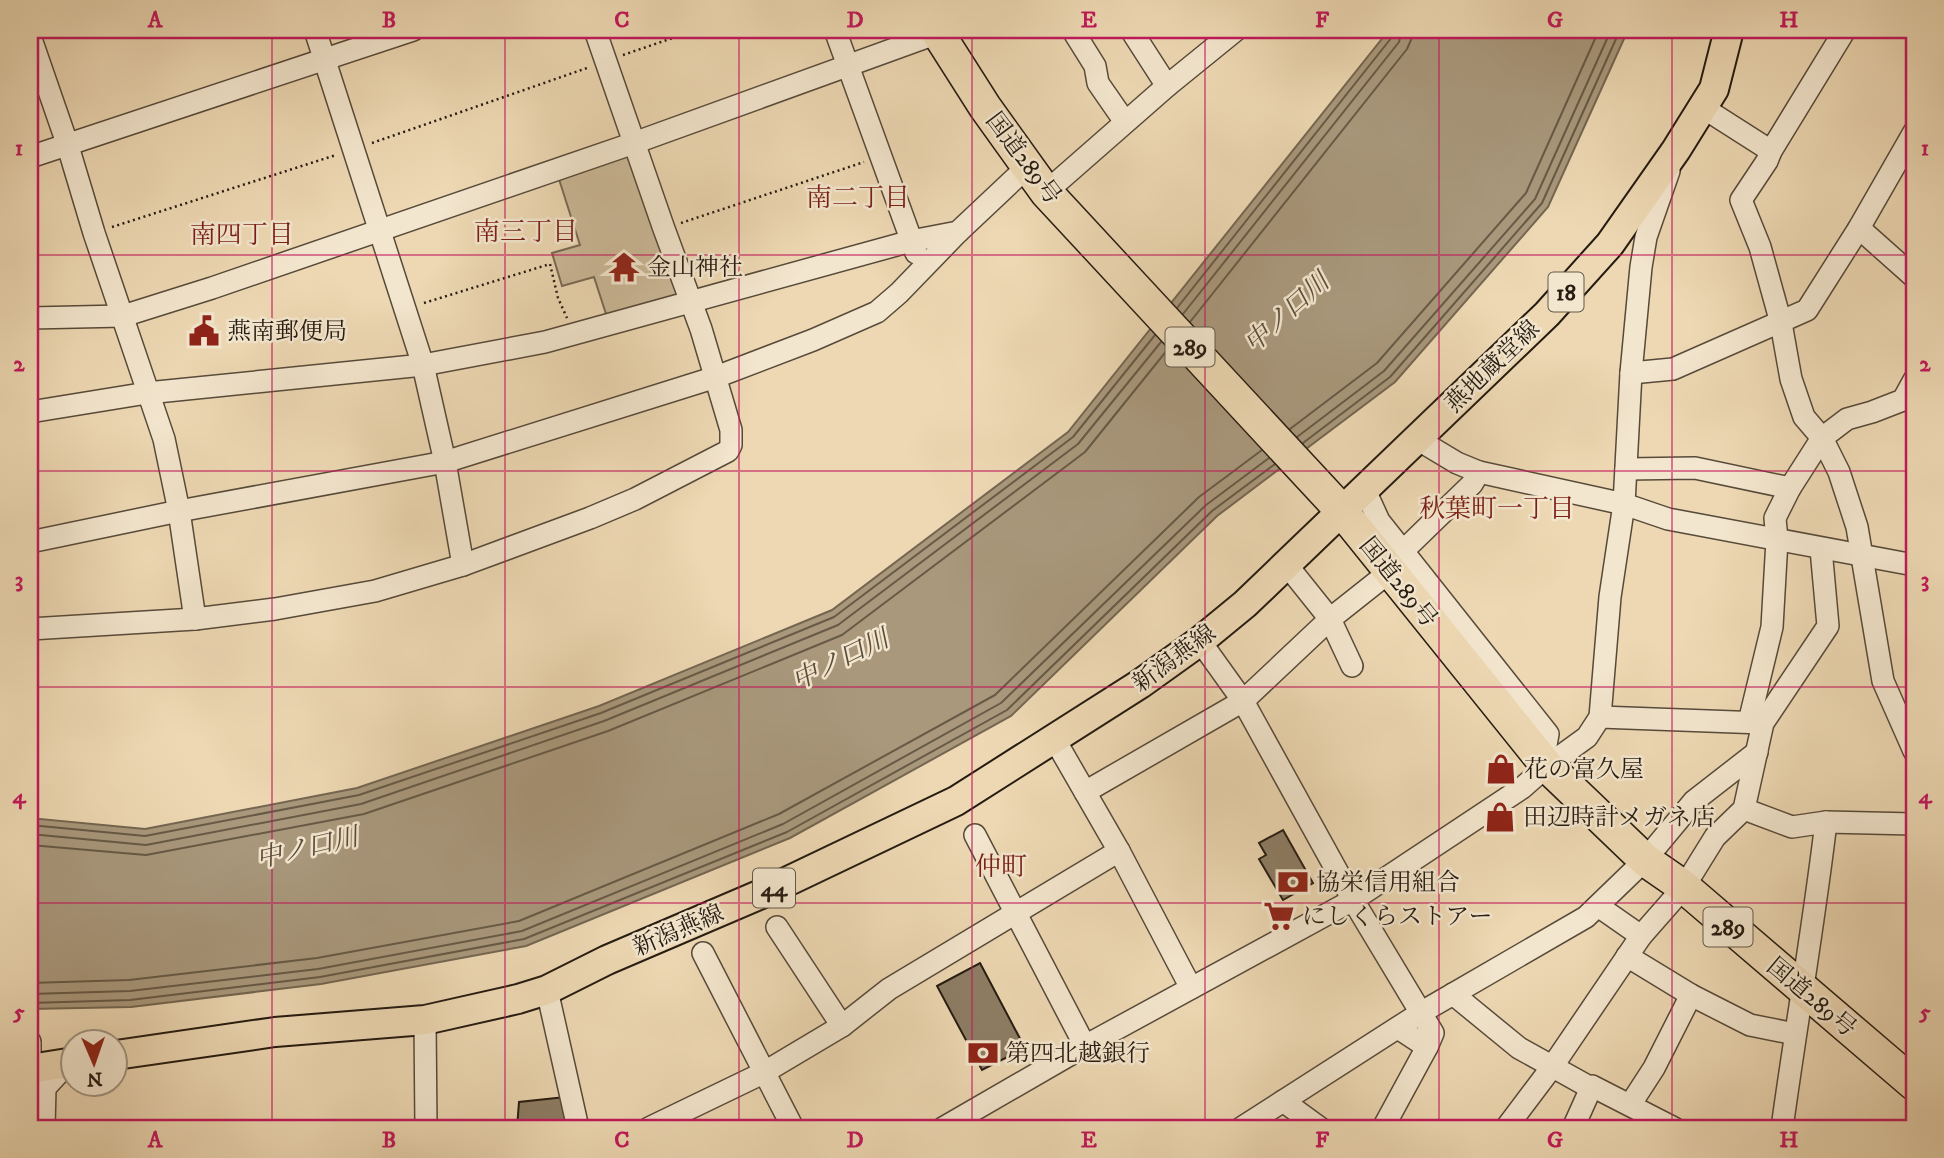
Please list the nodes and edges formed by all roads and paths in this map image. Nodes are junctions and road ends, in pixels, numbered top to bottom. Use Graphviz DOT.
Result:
graph roads {
  1 [pos="315,30"];
  2 [pos="413,30"];
  3 [pos="595,30"];
  4 [pos="696,30"];
  5 [pos="835,30"];
  6 [pos="1079,30"];
  7 [pos="1131,30"];
  8 [pos="1236,30"];
  9 [pos="1729,30"];
  10 [pos="1845,30"];
  11 [pos="937,31"];
  12 [pos="30,36"];
  13 [pos="324,60"];
  14 [pos="605,62"];
  15 [pos="848,65"];
  16 [pos="1167,86"];
  17 [pos="1702,107"];
  18 [pos="1125,122"];
  19 [pos="1912,140"];
  20 [pos="67,143"];
  21 [pos="634,143"];
  22 [pos="354,150"];
  23 [pos="1676,150"];
  24 [pos="1771,150"];
  25 [pos="30,157"];
  26 [pos="880,157"];
  27 [pos="1043,187"];
  28 [pos="1859,228"];
  29 [pos="664,229"];
  30 [pos="958,232"];
  31 [pos="94,233"];
  32 [pos="380,233"];
  33 [pos="911,241"];
  34 [pos="922,267"];
  35 [pos="1914,277"];
  36 [pos="692,302"];
  37 [pos="405,309"];
  38 [pos="123,316"];
  39 [pos="30,318"];
  40 [pos="1782,323"];
  41 [pos="575,334"];
  42 [pos="423,365"];
  43 [pos="1631,373"];
  44 [pos="716,377"];
  45 [pos="1914,380"];
  46 [pos="147,393"];
  47 [pos="30,412"];
  48 [pos="1822,438"];
  49 [pos="1417,439"];
  50 [pos="445,462"];
  51 [pos="1626,469"];
  52 [pos="1479,472"];
  53 [pos="1790,488"];
  54 [pos="1339,504"];
  55 [pos="1624,504"];
  56 [pos="179,511"];
  57 [pos="1777,540"];
  58 [pos="30,542"];
  59 [pos="1821,549"];
  60 [pos="1403,551"];
  61 [pos="1862,554"];
  62 [pos="1286,564"];
  63 [pos="463,565"];
  64 [pos="1914,565"];
  65 [pos="1383,577"];
  66 [pos="195,619"];
  67 [pos="1330,619"];
  68 [pos="30,629"];
  69 [pos="1200,641"];
  70 [pos="1352,666"];
  71 [pos="1243,701"];
  72 [pos="1600,718"];
  73 [pos="1756,722"];
  74 [pos="1055,740"];
  75 [pos="1757,751"];
  76 [pos="1914,751"];
  77 [pos="1545,764"];
  78 [pos="1085,792"];
  79 [pos="1744,809"];
  80 [pos="1826,822"];
  81 [pos="1914,824"];
  82 [pos="975,835"];
  83 [pos="1119,851"];
  84 [pos="1645,860"];
  85 [pos="1684,887"];
  86 [pos="1353,900"];
  87 [pos="1598,906"];
  88 [pos="1017,914"];
  89 [pos="777,927"];
  90 [pos="1641,936"];
  91 [pos="703,953"];
  92 [pos="1627,956"];
  93 [pos="1191,988"];
  94 [pos="1802,988"];
  95 [pos="547,990"];
  96 [pos="1453,994"];
  97 [pos="1690,995"];
  98 [pos="1422,1012"];
  99 [pos="425,1020"];
  100 [pos="842,1026"];
  101 [pos="1398,1028"];
  102 [pos="1795,1034"];
  103 [pos="30,1042"];
  104 [pos="1085,1046"];
  105 [pos="1427,1047"];
  106 [pos="30,1048"];
  107 [pos="130,1053"];
  108 [pos="60,1064"];
  109 [pos="1552,1066"];
  110 [pos="30,1069"];
  111 [pos="60,1073"];
  112 [pos="764,1073"];
  113 [pos="1914,1084"];
  114 [pos="1591,1088"];
  115 [pos="30,1093"];
  116 [pos="1283,1101"];
  117 [pos="1630,1105"];
  118 [pos="44,1128"];
  119 [pos="426,1128"];
  120 [pos="578,1128"];
  121 [pos="649,1128"];
  122 [pos="793,1128"];
  123 [pos="943,1128"];
  124 [pos="1241,1128"];
  125 [pos="1320,1128"];
  126 [pos="1382,1128"];
  127 [pos="1506,1128"];
  128 [pos="1573,1128"];
  129 [pos="1674,1128"];
  130 [pos="1782,1128"];
  1 -- 13 [label="street"];
  2 -- 13 [label="street"];
  3 -- 14 [label="street"];
  4 -- 14 [label="path"];
  5 -- 15 [label="street"];
  6 -- 18 [label="street"];
  7 -- 16 [label="street"];
  8 -- 16 [label="street"];
  9 -- 17 [label="main road, 燕地蔵堂線 / 18"];
  10 -- 24 [label="street"];
  11 -- 15 [label="street"];
  11 -- 27 [label="highway, 国道289号 / 289"];
  12 -- 20 [label="street"];
  13 -- 20 [label="street"];
  13 -- 22 [label="street"];
  14 -- 21 [label="street"];
  14 -- 22 [label="path"];
  15 -- 21 [label="street"];
  15 -- 26 [label="street"];
  16 -- 18 [label="street"];
  17 -- 23 [label="main road, 燕地蔵堂線 / 18"];
  17 -- 24 [label="street"];
  18 -- 27 [label="street"];
  19 -- 28 [label="street"];
  20 -- 25 [label="street"];
  20 -- 31 [label="street"];
  21 -- 29 [label="street"];
  21 -- 32 [label="street"];
  22 -- 31 [label="path"];
  22 -- 32 [label="street"];
  23 -- 43 [label="street"];
  23 -- 49 [label="main road, 燕地蔵堂線 / 18"];
  24 -- 40 [label="street"];
  26 -- 29 [label="path"];
  26 -- 33 [label="street"];
  27 -- 30 [label="street"];
  27 -- 54 [label="highway, 国道289号 / 289"];
  28 -- 35 [label="street"];
  28 -- 40 [label="street"];
  29 -- 36 [label="street"];
  30 -- 33 [label="street"];
  30 -- 34 [label="street"];
  31 -- 38 [label="street"];
  32 -- 37 [label="street"];
  32 -- 38 [label="street"];
  33 -- 34 [label="street"];
  33 -- 36 [label="street"];
  34 -- 44 [label="street"];
  36 -- 41 [label="street"];
  36 -- 44 [label="street"];
  37 -- 41 [label="path"];
  37 -- 42 [label="street"];
  38 -- 39 [label="street"];
  38 -- 46 [label="street"];
  40 -- 43 [label="street"];
  40 -- 48 [label="street"];
  41 -- 42 [label="street"];
  42 -- 46 [label="street"];
  42 -- 50 [label="street"];
  43 -- 51 [label="street"];
  44 -- 50 [label="street"];
  44 -- 63 [label="street"];
  45 -- 48 [label="street"];
  46 -- 47 [label="street"];
  46 -- 56 [label="street"];
  48 -- 53 [label="street"];
  48 -- 61 [label="street"];
  49 -- 52 [label="street"];
  49 -- 54 [label="main road, 燕地蔵堂線 / 18"];
  50 -- 56 [label="street"];
  50 -- 63 [label="street"];
  51 -- 53 [label="street"];
  51 -- 55 [label="street"];
  52 -- 55 [label="street"];
  52 -- 60 [label="street"];
  53 -- 57 [label="street"];
  54 -- 60 [label="street"];
  54 -- 62 [label="main road, 新潟燕線 / 44"];
  54 -- 65 [label="street"];
  54 -- 77 [label="highway, 国道289号 / 289"];
  55 -- 57 [label="street"];
  55 -- 72 [label="street"];
  56 -- 58 [label="street"];
  56 -- 66 [label="street"];
  57 -- 59 [label="street"];
  57 -- 73 [label="street"];
  59 -- 61 [label="street"];
  59 -- 73 [label="street"];
  60 -- 77 [label="street"];
  61 -- 64 [label="street"];
  61 -- 76 [label="street"];
  62 -- 67 [label="street"];
  62 -- 69 [label="main road, 新潟燕線 / 44"];
  63 -- 66 [label="street"];
  65 -- 67 [label="street"];
  65 -- 77 [label="street"];
  66 -- 68 [label="street"];
  67 -- 70 [label="street"];
  67 -- 71 [label="street"];
  69 -- 71 [label="street"];
  69 -- 74 [label="main road, 新潟燕線 / 44"];
  71 -- 78 [label="street"];
  71 -- 86 [label="street"];
  72 -- 73 [label="street"];
  72 -- 77 [label="street"];
  73 -- 75 [label="street"];
  74 -- 78 [label="street"];
  74 -- 95 [label="main road, 新潟燕線 / 44"];
  75 -- 79 [label="street"];
  75 -- 84 [label="street"];
  77 -- 84 [label="highway, 国道289号 / 289"];
  77 -- 86 [label="street"];
  78 -- 83 [label="street"];
  79 -- 80 [label="street"];
  79 -- 85 [label="street"];
  80 -- 81 [label="street"];
  80 -- 94 [label="street"];
  82 -- 88 [label="street"];
  83 -- 88 [label="street"];
  83 -- 93 [label="street"];
  84 -- 85 [label="highway, 国道289号 / 289"];
  84 -- 87 [label="street"];
  85 -- 90 [label="street"];
  85 -- 94 [label="highway, 国道289号 / 289"];
  86 -- 93 [label="street"];
  86 -- 98 [label="street"];
  87 -- 90 [label="street"];
  87 -- 96 [label="street"];
  88 -- 100 [label="street"];
  88 -- 104 [label="street"];
  89 -- 100 [label="street"];
  90 -- 92 [label="street"];
  91 -- 112 [label="street"];
  92 -- 97 [label="street"];
  92 -- 109 [label="street"];
  93 -- 104 [label="street"];
  94 -- 102 [label="street"];
  94 -- 113 [label="highway, 国道289号 / 289"];
  95 -- 99 [label="main road, 新潟燕線 / 44"];
  95 -- 120 [label="street"];
  96 -- 98 [label="street"];
  96 -- 109 [label="street"];
  97 -- 102 [label="street"];
  97 -- 117 [label="street"];
  98 -- 101 [label="street"];
  98 -- 105 [label="street"];
  99 -- 107 [label="main road, 新潟燕線 / 44"];
  99 -- 119 [label="street"];
  100 -- 112 [label="street"];
  101 -- 105 [label="street"];
  101 -- 116 [label="street"];
  102 -- 130 [label="street"];
  103 -- 106 [label="street"];
  104 -- 123 [label="street"];
  105 -- 126 [label="street"];
  106 -- 110 [label="street"];
  108 -- 110 [label="main road"];
  109 -- 114 [label="street"];
  109 -- 127 [label="street"];
  110 -- 115 [label="main road"];
  111 -- 118 [label="street"];
  112 -- 121 [label="street"];
  112 -- 122 [label="street"];
  114 -- 117 [label="street"];
  114 -- 128 [label="street"];
  116 -- 124 [label="street"];
  116 -- 125 [label="street"];
  117 -- 129 [label="street"];
}
